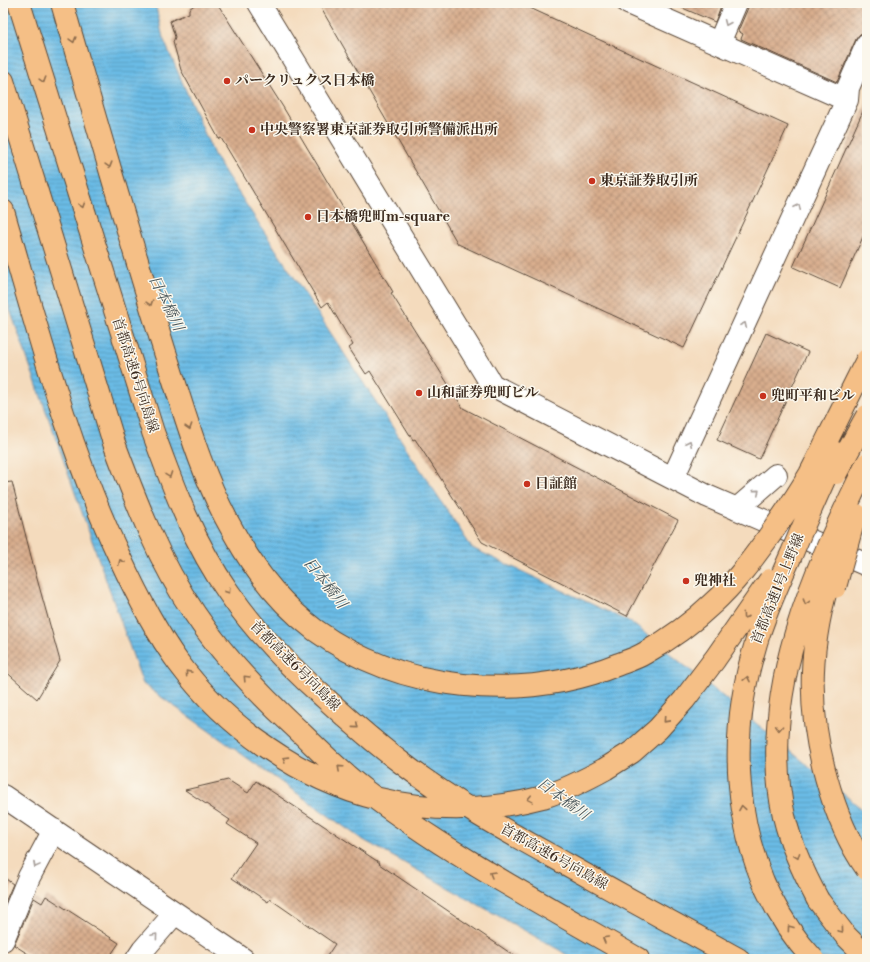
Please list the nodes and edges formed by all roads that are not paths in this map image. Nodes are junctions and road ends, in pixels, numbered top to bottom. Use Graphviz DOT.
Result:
graph roads {
  1 [pos="19,3"];
  2 [pos="62,3"];
  3 [pos="258,3"];
  4 [pos="628,3"];
  5 [pos="736,3"];
  6 [pos="719,43"];
  7 [pos="867,44"];
  8 [pos="3,81"];
  9 [pos="847,100"];
  10 [pos="3,210"];
  11 [pos="867,360"];
  12 [pos="867,381"];
  13 [pos="867,416"];
  14 [pos="867,464"];
  15 [pos="776,475"];
  16 [pos="673,478"];
  17 [pos="867,489"];
  18 [pos="737,508"];
  19 [pos="867,565"];
  20 [pos="3,796"];
  21 [pos="54,830"];
  22 [pos="867,853"];
  23 [pos="867,869"];
  24 [pos="174,913"];
  25 [pos="3,940"];
  26 [pos="867,957"];
  27 [pos="137,959"];
  28 [pos="243,959"];
  29 [pos="638,959"];
  30 [pos="738,959"];
  31 [pos="813,959"];
  1 -- 30 [label="highway, 首都高速6号向島線, one-way"];
  2 -- 11 [label="highway, one-way, bridge"];
  3 -- 16 [label="street"];
  4 -- 6 [label="street"];
  5 -- 6 [label="street, one-way"];
  6 -- 9 [label="street"];
  7 -- 9 [label="street"];
  29 -- 8 [label="highway, one-way"];
  16 -- 9 [label="street, one-way"];
  13 -- 10 [label="highway, one-way, bridge"];
  31 -- 12 [label="highway, 首都高速1号上野線, one-way, bridge"];
  14 -- 26 [label="highway, one-way, bridge"];
  18 -- 15 [label="street, one-way"];
  16 -- 18 [label="street"];
  17 -- 22 [label="highway, bridge"];
  17 -- 23 [label="highway, bridge"];
  18 -- 19 [label="street"];
  20 -- 21 [label="street"];
  21 -- 24 [label="street"];
  21 -- 25 [label="street, one-way"];
  27 -- 24 [label="street, one-way"];
  24 -- 28 [label="street"];
}
